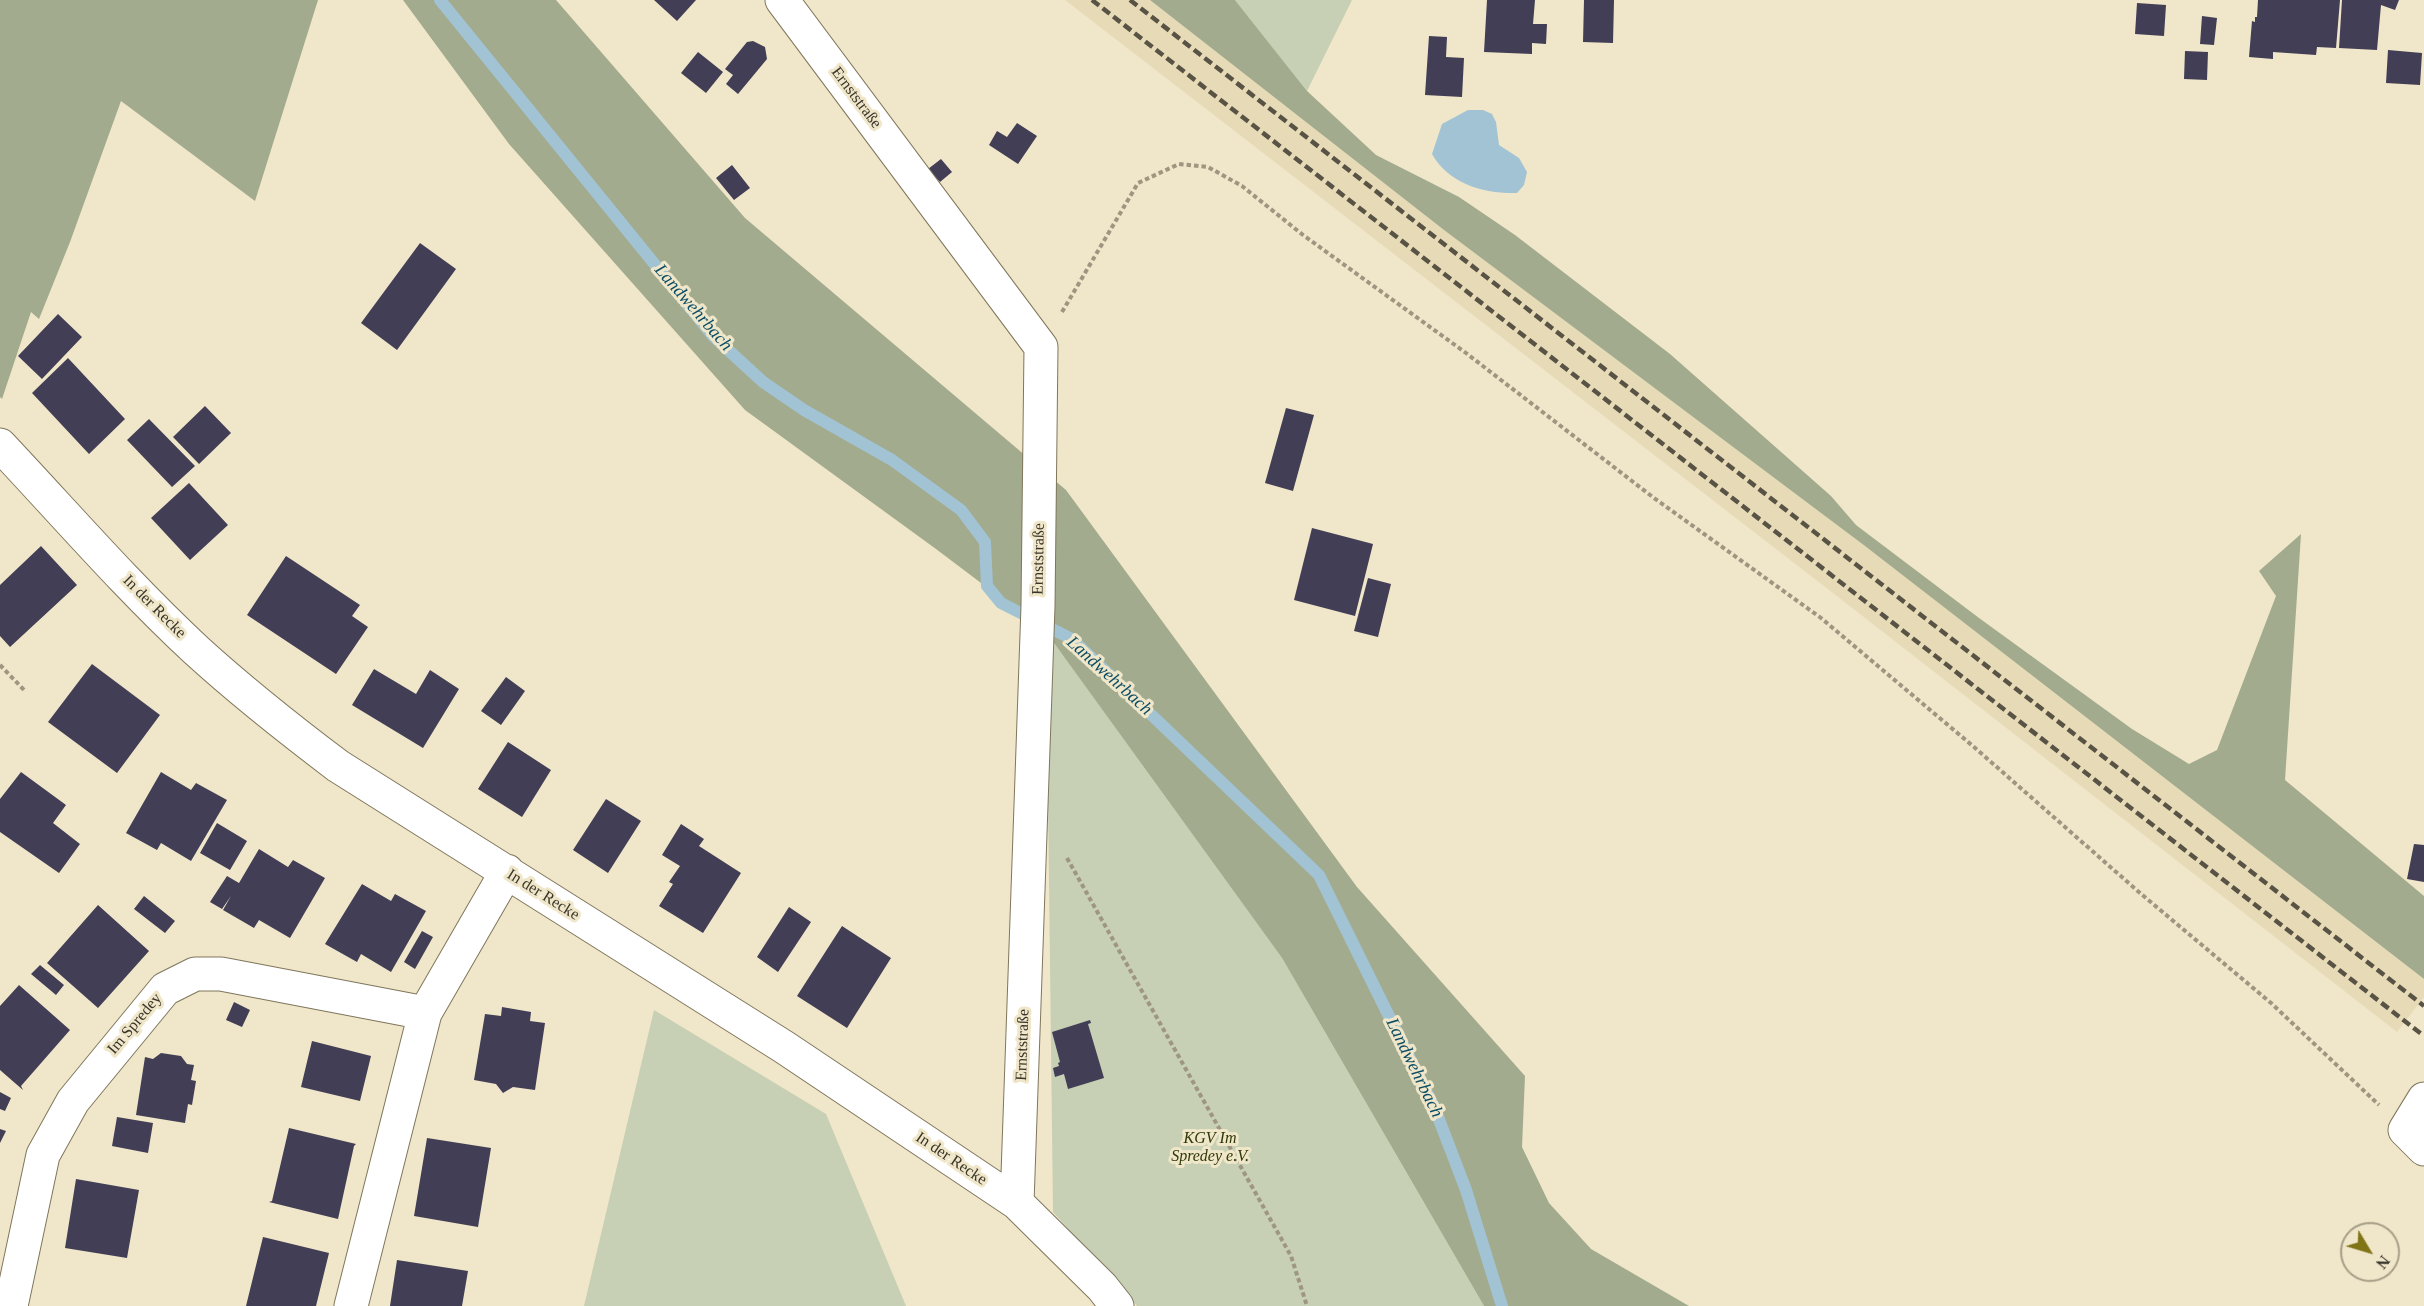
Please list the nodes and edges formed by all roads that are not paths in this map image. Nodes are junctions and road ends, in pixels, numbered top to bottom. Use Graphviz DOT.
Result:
graph roads {
  1 [pos="782,0"];
  2 [pos="0,445"];
  3 [pos="507,871"];
  4 [pos="425,1013"];
  5 [pos="2424,1099"];
  6 [pos="2415,1140"];
  7 [pos="1017,1203"];
  8 [pos="11,1306"];
  9 [pos="351,1306"];
  10 [pos="1117,1306"];
  1 -- 7 [label="street, Ernststraße"];
  2 -- 3 [label="street, In der Recke"];
  3 -- 4 [label="street"];
  3 -- 7 [label="street, In der Recke"];
  4 -- 8 [label="street, Im Spredey"];
  4 -- 9 [label="street"];
  5 -- 6 [label="street"];
  7 -- 10 [label="street, In der Recke"];
}
